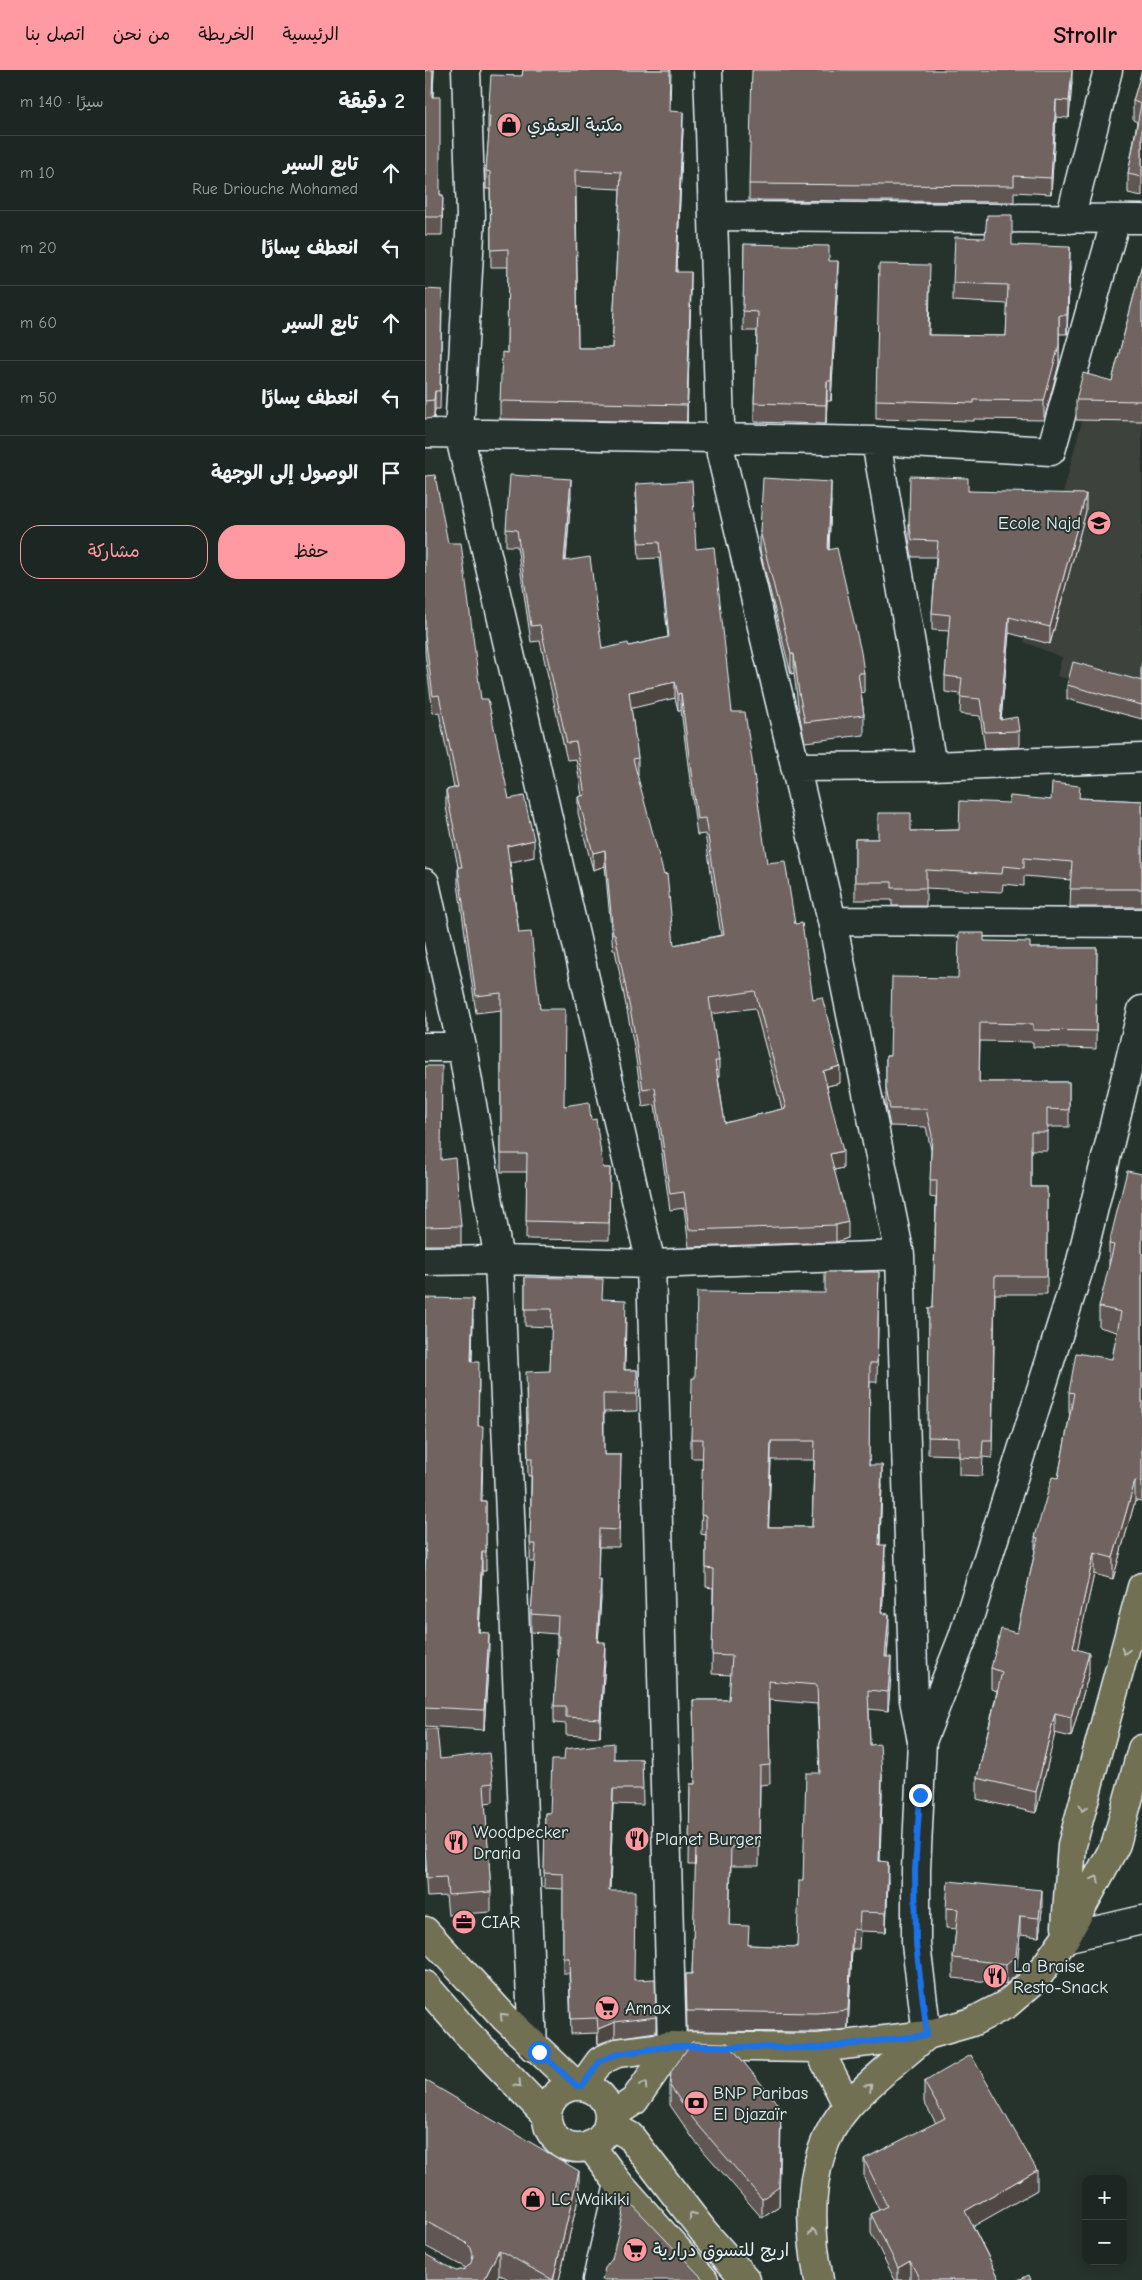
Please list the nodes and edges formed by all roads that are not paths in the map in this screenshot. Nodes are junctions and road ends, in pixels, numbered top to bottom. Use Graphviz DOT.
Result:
graph roads {
  1 [pos="466,70"];
  2 [pos="707,70"];
  3 [pos="1108,70"];
  4 [pos="714,216"];
  5 [pos="1069,219"];
  6 [pos="1129,219"];
  7 [pos="425,433"];
  8 [pos="459,433"];
  9 [pos="719,437"];
  10 [pos="876,441"];
  11 [pos="1142,758"];
  12 [pos="932,766"];
  13 [pos="795,767"];
  14 [pos="425,882"];
  15 [pos="832,921"];
  16 [pos="1142,923"];
  17 [pos="1142,1010"];
  18 [pos="425,1047"];
  19 [pos="462,1047"];
  20 [pos="900,1255"];
  21 [pos="499,1260"];
  22 [pos="425,1261"];
  23 [pos="651,1264"];
  24 [pos="1142,1587"];
  25 [pos="921,1741"];
  26 [pos="1142,1749"];
  27 [pos="1142,1920"];
  28 [pos="425,1931"];
  29 [pos="1065,1938"];
  30 [pos="425,1985"];
  31 [pos="927,2035"];
  32 [pos="672,2046"];
  33 [pos="533,2047"];
  34 [pos="818,2048"];
  35 [pos="579,2086"];
  36 [pos="847,2106"];
  37 [pos="547,2116"];
  38 [pos="608,2120"];
  39 [pos="589,2145"];
  40 [pos="619,2184"];
  41 [pos="597,2280"];
  42 [pos="704,2280"];
  43 [pos="746,2280"];
  44 [pos="819,2280"];
  1 -- 8 [label="street"];
  2 -- 4 [label="street"];
  3 -- 5 [label="street"];
  4 -- 5 [label="street"];
  4 -- 9 [label="street"];
  5 -- 6 [label="street"];
  6 -- 10 [label="street"];
  7 -- 8 [label="street"];
  8 -- 9 [label="street"];
  8 -- 23 [label="street"];
  9 -- 10 [label="street"];
  9 -- 13 [label="street"];
  10 -- 12 [label="street"];
  11 -- 12 [label="street"];
  12 -- 13 [label="street"];
  13 -- 15 [label="street"];
  14 -- 19 [label="street"];
  15 -- 16 [label="street"];
  15 -- 20 [label="street"];
  17 -- 25 [label="street"];
  18 -- 19 [label="street"];
  19 -- 21 [label="street"];
  20 -- 23 [label="street"];
  20 -- 25 [label="street"];
  21 -- 22 [label="street"];
  21 -- 23 [label="street"];
  21 -- 33 [label="street"];
  23 -- 32 [label="street"];
  24 -- 29 [label="main road, one-way"];
  25 -- 31 [label="street"];
  29 -- 26 [label="main road, one-way"];
  27 -- 29 [label="street"];
  33 -- 28 [label="main road, one-way"];
  29 -- 31 [label="main road"];
  30 -- 37 [label="main road, one-way"];
  31 -- 34 [label="main road"];
  36 -- 31 [label="main road, one-way"];
  32 -- 34 [label="main road"];
  32 -- 35 [label="main road"];
  38 -- 32 [label="main road, one-way"];
  33 -- 35 [label="main road"];
  34 -- 36 [label="main road"];
  35 -- 37 [label="main road"];
  35 -- 38 [label="main road"];
  44 -- 36 [label="main road, one-way"];
  37 -- 39 [label="main road"];
  38 -- 39 [label="main road"];
  43 -- 38 [label="main road, one-way"];
  39 -- 40 [label="main road"];
  40 -- 41 [label="street"];
  40 -- 42 [label="main road"];
}
